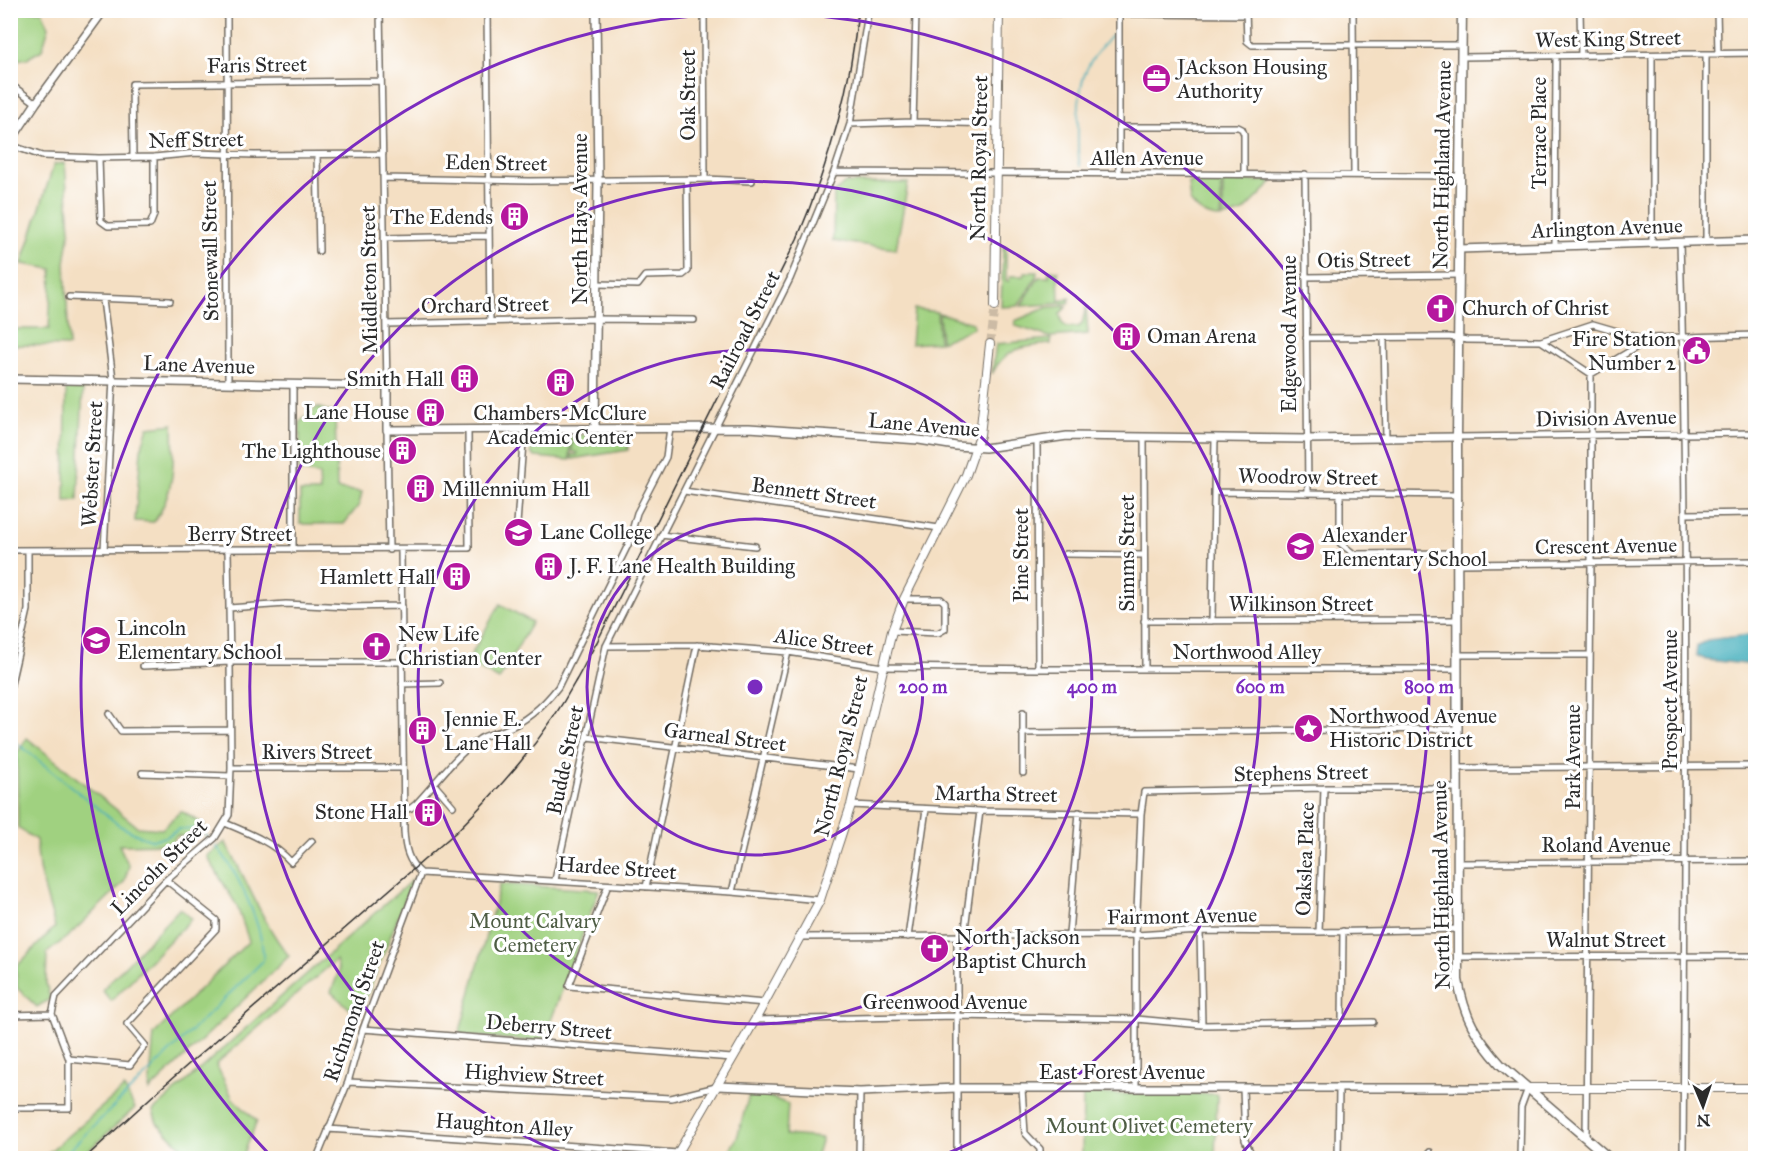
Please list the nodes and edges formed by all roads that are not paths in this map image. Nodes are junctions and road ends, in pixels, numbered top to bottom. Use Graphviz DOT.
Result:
graph roads {
  1 [pos="104,10"];
  2 [pos="227,10"];
  3 [pos="380,10"];
  4 [pos="487,10"];
  5 [pos="596,10"];
  6 [pos="704,10"];
  7 [pos="710,10"];
  8 [pos="1353,10"];
  9 [pos="1462,10"];
  10 [pos="1580,10"];
  11 [pos="1718,10"];
  12 [pos="804,12"];
  13 [pos="999,12"];
  14 [pos="868,13"];
  15 [pos="916,13"];
  16 [pos="1246,13"];
  17 [pos="1119,15"];
  18 [pos="1462,45"];
  19 [pos="1353,46"];
  20 [pos="1755,53"];
  21 [pos="1706,54"];
  22 [pos="1718,54"];
  23 [pos="1652,55"];
  24 [pos="1556,56"];
  25 [pos="1581,56"];
  26 [pos="1462,57"];
  27 [pos="381,81"];
  28 [pos="227,82"];
  29 [pos="10,84"];
  30 [pos="36,103"];
  31 [pos="914,122"];
  32 [pos="850,124"];
  33 [pos="998,124"];
  34 [pos="1119,127"];
  35 [pos="10,144"];
  36 [pos="226,153"];
  37 [pos="383,154"];
  38 [pos="317,155"];
  39 [pos="133,157"];
  40 [pos="154,157"];
  41 [pos="99,158"];
  42 [pos="834,172"];
  43 [pos="997,174"];
  44 [pos="1119,174"];
  45 [pos="1305,174"];
  46 [pos="1244,175"];
  47 [pos="1353,175"];
  48 [pos="1460,176"];
  49 [pos="384,178"];
  50 [pos="488,179"];
  51 [pos="687,179"];
  52 [pos="705,179"];
  53 [pos="598,180"];
  54 [pos="752,181"];
  55 [pos="489,236"];
  56 [pos="384,238"];
  57 [pos="1755,240"];
  58 [pos="1706,242"];
  59 [pos="1652,243"];
  60 [pos="1680,243"];
  61 [pos="1555,246"];
  62 [pos="1459,249"];
  63 [pos="319,251"];
  64 [pos="1459,275"];
  65 [pos="1305,277"];
  66 [pos="598,284"];
  67 [pos="69,297"];
  68 [pos="103,300"];
  69 [pos="170,301"];
  70 [pos="995,306"];
  71 [pos="597,319"];
  72 [pos="694,320"];
  73 [pos="490,321"];
  74 [pos="386,324"];
  75 [pos="1755,335"];
  76 [pos="1683,337"];
  77 [pos="1306,338"];
  78 [pos="1384,338"];
  79 [pos="1458,338"];
  80 [pos="1652,338"];
  81 [pos="1541,341"];
  82 [pos="990,344"];
  83 [pos="1591,374"];
  84 [pos="10,379"];
  85 [pos="113,379"];
  86 [pos="228,382"];
  87 [pos="293,385"];
  88 [pos="387,386"];
  89 [pos="595,428"];
  90 [pos="670,428"];
  91 [pos="713,428"];
  92 [pos="468,429"];
  93 [pos="524,429"];
  94 [pos="387,430"];
  95 [pos="1755,433"];
  96 [pos="1590,434"];
  97 [pos="1686,434"];
  98 [pos="1144,437"];
  99 [pos="1457,437"];
  100 [pos="1215,438"];
  101 [pos="1307,439"];
  102 [pos="1386,439"];
  103 [pos="1037,441"];
  104 [pos="976,447"];
  105 [pos="684,491"];
  106 [pos="1214,492"];
  107 [pos="1308,493"];
  108 [pos="1340,494"];
  109 [pos="1457,495"];
  110 [pos="1755,513"];
  111 [pos="1686,514"];
  112 [pos="517,524"];
  113 [pos="939,528"];
  114 [pos="661,535"];
  115 [pos="755,546"];
  116 [pos="10,550"];
  117 [pos="28,550"];
  118 [pos="104,550"];
  119 [pos="228,550"];
  120 [pos="293,550"];
  121 [pos="389,550"];
  122 [pos="401,550"];
  123 [pos="1457,553"];
  124 [pos="1066,554"];
  125 [pos="1144,555"];
  126 [pos="1686,561"];
  127 [pos="1755,561"];
  128 [pos="1592,562"];
  129 [pos="1457,564"];
  130 [pos="904,599"];
  131 [pos="402,606"];
  132 [pos="229,608"];
  133 [pos="1457,620"];
  134 [pos="1144,621"];
  135 [pos="1212,621"];
  136 [pos="892,631"];
  137 [pos="697,645"];
  138 [pos="606,646"];
  139 [pos="788,652"];
  140 [pos="1457,655"];
  141 [pos="1590,655"];
  142 [pos="230,662"];
  143 [pos="402,662"];
  144 [pos="143,666"];
  145 [pos="882,667"];
  146 [pos="1038,669"];
  147 [pos="1145,669"];
  148 [pos="1457,669"];
  149 [pos="440,683"];
  150 [pos="402,684"];
  151 [pos="10,688"];
  152 [pos="10,693"];
  153 [pos="1023,713"];
  154 [pos="109,714"];
  155 [pos="1457,729"];
  156 [pos="230,730"];
  157 [pos="1022,733"];
  158 [pos="587,737"];
  159 [pos="675,746"];
  160 [pos="11,751"];
  161 [pos="764,759"];
  162 [pos="1590,766"];
  163 [pos="1687,766"];
  164 [pos="1755,766"];
  165 [pos="231,768"];
  166 [pos="403,768"];
  167 [pos="1457,768"];
  168 [pos="859,769"];
  169 [pos="142,773"];
  170 [pos="1023,773"];
  171 [pos="230,776"];
  172 [pos="434,784"];
  173 [pos="1324,788"];
  174 [pos="1458,789"];
  175 [pos="851,805"];
  176 [pos="453,806"];
  177 [pos="926,809"];
  178 [pos="403,810"];
  179 [pos="980,811"];
  180 [pos="1079,812"];
  181 [pos="1141,814"];
  182 [pos="225,823"];
  183 [pos="312,841"];
  184 [pos="1686,861"];
  185 [pos="1755,861"];
  186 [pos="1458,862"];
  187 [pos="1588,862"];
  188 [pos="422,873"];
  189 [pos="166,880"];
  190 [pos="555,880"];
  191 [pos="608,885"];
  192 [pos="646,886"];
  193 [pos="732,892"];
  194 [pos="820,900"];
  195 [pos="1458,929"];
  196 [pos="1200,931"];
  197 [pos="1343,931"];
  198 [pos="1319,932"];
  199 [pos="1069,934"];
  200 [pos="1136,935"];
  201 [pos="799,937"];
  202 [pos="908,937"];
  203 [pos="957,937"];
  204 [pos="964,937"];
  205 [pos="1589,956"];
  206 [pos="1685,956"];
  207 [pos="1755,956"];
  208 [pos="1458,957"];
  209 [pos="765,1003"];
  210 [pos="52,1014"];
  211 [pos="10,1015"];
  212 [pos="956,1017"];
  213 [pos="1136,1019"];
  214 [pos="755,1020"];
  215 [pos="1342,1022"];
  216 [pos="1373,1022"];
  217 [pos="1202,1025"];
  218 [pos="363,1029"];
  219 [pos="732,1058"];
  220 [pos="69,1059"];
  221 [pos="348,1082"];
  222 [pos="717,1086"];
  223 [pos="957,1088"];
  224 [pos="1339,1088"];
  225 [pos="1528,1088"];
  226 [pos="1587,1088"];
  227 [pos="1683,1088"];
  228 [pos="1755,1088"];
  229 [pos="1022,1089"];
  230 [pos="1136,1089"];
  231 [pos="1244,1089"];
  232 [pos="861,1092"];
  233 [pos="10,1108"];
  234 [pos="328,1130"];
  235 [pos="1586,1140"];
  236 [pos="677,1156"];
  237 [pos="317,1158"];
  238 [pos="859,1158"];
  239 [pos="957,1158"];
  240 [pos="1040,1158"];
  241 [pos="1253,1158"];
  242 [pos="1338,1158"];
  243 [pos="1520,1158"];
  244 [pos="1609,1158"];
  245 [pos="1683,1158"];
  1 -- 30 [label="street"];
  2 -- 28 [label="street, Stonewall Street"];
  3 -- 27 [label="street, Middleton Street"];
  4 -- 50 [label="street"];
  5 -- 53 [label="street, North Hays Avenue"];
  6 -- 52 [label="street, Oak Street"];
  7 -- 12 [label="street"];
  8 -- 19 [label="street"];
  9 -- 18 [label="main road, North Highland Avenue"];
  10 -- 25 [label="street"];
  11 -- 22 [label="street"];
  12 -- 14 [label="street"];
  13 -- 15 [label="street"];
  13 -- 17 [label="street"];
  13 -- 33 [label="main road, North Royal Street"];
  14 -- 15 [label="street"];
  14 -- 32 [label="street, Railroad Street"];
  15 -- 31 [label="street"];
  16 -- 17 [label="street"];
  16 -- 19 [label="street"];
  17 -- 34 [label="street"];
  18 -- 19 [label="street"];
  18 -- 26 [label="main road, North Highland Avenue"];
  19 -- 47 [label="street"];
  20 -- 22 [label="street, West King Street"];
  21 -- 22 [label="street, West King Street"];
  21 -- 23 [label="street, West King Street"];
  21 -- 58 [label="street"];
  23 -- 25 [label="street, West King Street"];
  23 -- 59 [label="street"];
  24 -- 25 [label="street, West King Street"];
  24 -- 26 [label="street, West King Street"];
  24 -- 61 [label="street, Terrace Place"];
  26 -- 48 [label="main road, North Highland Avenue"];
  27 -- 28 [label="street, Faris Street"];
  27 -- 37 [label="street, Middleton Street"];
  28 -- 36 [label="street, Stonewall Street"];
  28 -- 39 [label="street, Faris Street"];
  29 -- 30 [label="street"];
  30 -- 35 [label="street"];
  31 -- 32 [label="street"];
  31 -- 33 [label="street"];
  32 -- 42 [label="street, Railroad Street"];
  33 -- 43 [label="main road, North Royal Street"];
  34 -- 44 [label="street"];
  34 -- 46 [label="street"];
  35 -- 41 [label="street, Neff Street"];
  36 -- 38 [label="street, Neff Street"];
  36 -- 40 [label="street, Neff Street"];
  36 -- 86 [label="street, Stonewall Street"];
  37 -- 38 [label="street, Neff Street"];
  37 -- 49 [label="street, Middleton Street"];
  38 -- 63 [label="street"];
  39 -- 40 [label="street, Neff Street"];
  39 -- 41 [label="street, Neff Street"];
  40 -- 41 [label="street"];
  42 -- 43 [label="street, Allen Avenue"];
  42 -- 91 [label="street, Railroad Street"];
  43 -- 44 [label="street, Allen Avenue"];
  43 -- 70 [label="main road, North Royal Street"];
  44 -- 46 [label="street, Allen Avenue"];
  45 -- 46 [label="street, Allen Avenue"];
  45 -- 47 [label="street, Allen Avenue"];
  45 -- 65 [label="street, Edgewood Avenue"];
  47 -- 48 [label="street, Allen Avenue"];
  48 -- 62 [label="main road, North Highland Avenue"];
  49 -- 50 [label="street, Eden Street"];
  49 -- 56 [label="street, Middleton Street"];
  50 -- 53 [label="street, Eden Street"];
  50 -- 55 [label="street"];
  51 -- 52 [label="street, Eden Street"];
  51 -- 53 [label="street, Eden Street"];
  51 -- 66 [label="street"];
  52 -- 54 [label="street, Eden Street"];
  53 -- 66 [label="street, North Hays Avenue"];
  55 -- 56 [label="street"];
  55 -- 73 [label="street"];
  56 -- 74 [label="street, Middleton Street"];
  57 -- 58 [label="street, Arlington Avenue"];
  58 -- 60 [label="street, Arlington Avenue"];
  59 -- 60 [label="street, Arlington Avenue"];
  59 -- 61 [label="street, Arlington Avenue"];
  60 -- 76 [label="street, Prospect Avenue"];
  61 -- 62 [label="street, Arlington Avenue"];
  62 -- 64 [label="main road, North Highland Avenue"];
  64 -- 65 [label="street, Otis Street"];
  64 -- 79 [label="main road, North Highland Avenue"];
  65 -- 77 [label="street, Edgewood Avenue"];
  66 -- 71 [label="street, North Hays Avenue"];
  67 -- 68 [label="street"];
  68 -- 69 [label="street"];
  68 -- 85 [label="street, Webster Street"];
  71 -- 72 [label="street, Orchard Street"];
  71 -- 73 [label="street, Orchard Street"];
  71 -- 89 [label="street, North Hays Avenue"];
  73 -- 74 [label="street, Orchard Street"];
  74 -- 88 [label="street, Middleton Street"];
  75 -- 76 [label="street"];
  76 -- 80 [label="street"];
  76 -- 97 [label="street, Prospect Avenue"];
  77 -- 78 [label="street"];
  77 -- 101 [label="street, Edgewood Avenue"];
  78 -- 79 [label="street"];
  78 -- 102 [label="street"];
  79 -- 81 [label="street"];
  79 -- 99 [label="main road, North Highland Avenue"];
  80 -- 81 [label="street"];
  80 -- 83 [label="street"];
  81 -- 83 [label="street"];
  82 -- 104 [label="main road, North Royal Street"];
  83 -- 96 [label="street, Park Avenue"];
  84 -- 85 [label="street, Lane Avenue"];
  85 -- 86 [label="street, Lane Avenue"];
  85 -- 118 [label="street, Webster Street"];
  86 -- 87 [label="street, Lane Avenue"];
  87 -- 88 [label="street, Lane Avenue"];
  87 -- 120 [label="street"];
  88 -- 94 [label="street, Middleton Street"];
  89 -- 90 [label="street, Lane Avenue"];
  89 -- 93 [label="street, Lane Avenue"];
  90 -- 91 [label="street, Lane Avenue"];
  90 -- 172 [label="street"];
  91 -- 104 [label="street, Lane Avenue"];
  91 -- 105 [label="street, Railroad Street"];
  92 -- 93 [label="street, Lane Avenue"];
  92 -- 94 [label="street, Lane Avenue"];
  92 -- 122 [label="street, Berry Street"];
  93 -- 112 [label="street"];
  94 -- 121 [label="street, Middleton Street"];
  95 -- 97 [label="street, Division Avenue"];
  96 -- 97 [label="street, Division Avenue"];
  96 -- 99 [label="street, Division Avenue"];
  96 -- 128 [label="street, Park Avenue"];
  97 -- 111 [label="street, Prospect Avenue"];
  98 -- 100 [label="street, Lane Avenue"];
  98 -- 103 [label="street, Lane Avenue"];
  98 -- 125 [label="street, Simms Street"];
  99 -- 102 [label="street, Lane Avenue"];
  99 -- 109 [label="main road, North Highland Avenue"];
  100 -- 101 [label="street, Lane Avenue"];
  100 -- 106 [label="street, Woodrow Street"];
  101 -- 102 [label="street, Lane Avenue"];
  101 -- 107 [label="street, Edgewood Avenue"];
  103 -- 104 [label="street, Lane Avenue"];
  103 -- 146 [label="street, Pine Street"];
  104 -- 113 [label="main road, North Royal Street"];
  105 -- 113 [label="street, Bennett Street"];
  105 -- 114 [label="street, Railroad Street"];
  106 -- 107 [label="street, Woodrow Street"];
  106 -- 135 [label="street"];
  107 -- 108 [label="street, Woodrow Street"];
  108 -- 109 [label="street, Woodrow Street"];
  108 -- 123 [label="street"];
  109 -- 123 [label="main road, North Highland Avenue"];
  110 -- 111 [label="street"];
  111 -- 126 [label="street, Prospect Avenue"];
  113 -- 130 [label="main road, North Royal Street"];
  114 -- 115 [label="street"];
  114 -- 138 [label="street, Railroad Street"];
  116 -- 117 [label="street, Berry Street"];
  117 -- 118 [label="street, Berry Street"];
  117 -- 151 [label="street"];
  118 -- 119 [label="street, Berry Street"];
  119 -- 120 [label="street, Berry Street"];
  119 -- 132 [label="street, Lincoln Street"];
  120 -- 121 [label="street, Berry Street"];
  121 -- 122 [label="street, Berry Street"];
  122 -- 131 [label="street"];
  123 -- 129 [label="main road, North Highland Avenue"];
  124 -- 125 [label="street"];
  125 -- 134 [label="street, Simms Street"];
  126 -- 127 [label="street, Crescent Avenue"];
  126 -- 128 [label="street, Crescent Avenue"];
  126 -- 163 [label="street, Prospect Avenue"];
  128 -- 129 [label="street, Crescent Avenue"];
  128 -- 141 [label="street, Park Avenue"];
  129 -- 133 [label="main road, North Highland Avenue"];
  130 -- 136 [label="main road, North Royal Street"];
  130 -- 136 [label="street"];
  131 -- 132 [label="street"];
  131 -- 143 [label="street"];
  132 -- 142 [label="street, Lincoln Street"];
  133 -- 135 [label="street, Wilkinson Street"];
  133 -- 140 [label="main road, North Highland Avenue"];
  134 -- 135 [label="street, Wilkinson Street"];
  134 -- 147 [label="street, Simms Street"];
  136 -- 145 [label="main road, North Royal Street"];
  137 -- 138 [label="street, Alice Street"];
  137 -- 139 [label="street, Alice Street"];
  137 -- 159 [label="street"];
  138 -- 158 [label="street, Budde Street"];
  139 -- 145 [label="street, Alice Street"];
  139 -- 161 [label="street"];
  140 -- 141 [label="street"];
  140 -- 148 [label="main road, North Highland Avenue"];
  141 -- 162 [label="street, Park Avenue"];
  142 -- 143 [label="street"];
  142 -- 144 [label="street"];
  142 -- 156 [label="street, Lincoln Street"];
  143 -- 150 [label="street"];
  145 -- 146 [label="street, Alice Street"];
  145 -- 168 [label="main road, North Royal Street"];
  146 -- 147 [label="street, Northwood Alley"];
  147 -- 148 [label="street, Northwood Alley"];
  148 -- 155 [label="main road, North Highland Avenue"];
  149 -- 150 [label="street"];
  150 -- 166 [label="street"];
  152 -- 160 [label="street"];
  153 -- 157 [label="street"];
  154 -- 156 [label="street"];
  155 -- 157 [label="street"];
  155 -- 167 [label="main road, North Highland Avenue"];
  156 -- 165 [label="street, Lincoln Street"];
  157 -- 170 [label="street"];
  158 -- 159 [label="street, Garneal Street"];
  158 -- 190 [label="street, Budde Street"];
  159 -- 161 [label="street, Garneal Street"];
  159 -- 192 [label="street"];
  161 -- 168 [label="street, Garneal Street"];
  161 -- 193 [label="street"];
  162 -- 163 [label="street"];
  162 -- 167 [label="street"];
  162 -- 187 [label="street, Park Avenue"];
  163 -- 164 [label="street"];
  163 -- 184 [label="street, Prospect Avenue"];
  165 -- 166 [label="street, Rivers Street"];
  165 -- 171 [label="street, Lincoln Street"];
  166 -- 178 [label="street"];
  167 -- 174 [label="main road, North Highland Avenue"];
  168 -- 175 [label="main road, North Royal Street"];
  169 -- 171 [label="street"];
  171 -- 182 [label="street, Lincoln Street"];
  172 -- 176 [label="street"];
  172 -- 178 [label="street"];
  173 -- 174 [label="street, Stephens Street"];
  173 -- 181 [label="street, Stephens Street"];
  173 -- 198 [label="street, Oakslea Place"];
  174 -- 186 [label="main road, North Highland Avenue"];
  175 -- 177 [label="street, Martha Street"];
  175 -- 194 [label="main road, North Royal Street"];
  177 -- 179 [label="street, Martha Street"];
  177 -- 202 [label="street"];
  178 -- 188 [label="street"];
  179 -- 180 [label="street, Martha Street"];
  179 -- 204 [label="street"];
  180 -- 181 [label="street, Martha Street"];
  180 -- 199 [label="street"];
  181 -- 200 [label="street"];
  182 -- 183 [label="street"];
  182 -- 189 [label="street, Lincoln Street"];
  184 -- 185 [label="street, Roland Avenue"];
  184 -- 187 [label="street, Roland Avenue"];
  184 -- 206 [label="street, Prospect Avenue"];
  186 -- 187 [label="street, Roland Avenue"];
  186 -- 195 [label="main road, North Highland Avenue"];
  187 -- 205 [label="street, Park Avenue"];
  188 -- 190 [label="street, Hardee Street"];
  188 -- 218 [label="street, Richmond Street"];
  189 -- 210 [label="street, Lincoln Street"];
  189 -- 220 [label="street"];
  190 -- 191 [label="street, Hardee Street"];
  191 -- 192 [label="street, Hardee Street"];
  191 -- 209 [label="street"];
  192 -- 193 [label="street, Hardee Street"];
  193 -- 194 [label="street, Hardee Street"];
  194 -- 201 [label="main road, North Royal Street"];
  195 -- 197 [label="street, Fairmont Avenue"];
  195 -- 208 [label="main road, North Highland Avenue"];
  196 -- 198 [label="street, Fairmont Avenue"];
  196 -- 200 [label="street, Fairmont Avenue"];
  196 -- 217 [label="street"];
  197 -- 198 [label="street, Fairmont Avenue"];
  197 -- 215 [label="street"];
  199 -- 200 [label="street, Fairmont Avenue"];
  199 -- 204 [label="street, Fairmont Avenue"];
  200 -- 213 [label="street"];
  201 -- 202 [label="street, Fairmont Avenue"];
  201 -- 209 [label="main road, North Royal Street"];
  202 -- 203 [label="street, Fairmont Avenue"];
  203 -- 204 [label="street, Fairmont Avenue"];
  203 -- 212 [label="street"];
  205 -- 206 [label="street, Walnut Street"];
  205 -- 208 [label="street, Walnut Street"];
  205 -- 226 [label="street, Park Avenue"];
  206 -- 207 [label="street, Walnut Street"];
  206 -- 227 [label="street, Prospect Avenue"];
  208 -- 225 [label="main road, North Highland Avenue"];
  209 -- 214 [label="main road, North Royal Street"];
  210 -- 211 [label="street"];
  210 -- 220 [label="street"];
  212 -- 213 [label="street, Greenwood Avenue"];
  212 -- 214 [label="street, Greenwood Avenue"];
  212 -- 223 [label="street"];
  213 -- 217 [label="street, Greenwood Avenue"];
  213 -- 230 [label="street"];
  214 -- 219 [label="main road, North Royal Street"];
  215 -- 216 [label="street, Greenwood Avenue"];
  215 -- 217 [label="street, Greenwood Avenue"];
  218 -- 219 [label="street, Deberry Street"];
  218 -- 221 [label="street, Richmond Street"];
  219 -- 222 [label="main road, North Royal Street"];
  220 -- 233 [label="street"];
  221 -- 222 [label="street, Highview Street"];
  221 -- 234 [label="street, Richmond Street"];
  222 -- 232 [label="street, East Forest Avenue"];
  222 -- 236 [label="main road, North Royal Street"];
  223 -- 229 [label="street, East Forest Avenue"];
  223 -- 232 [label="street, East Forest Avenue"];
  223 -- 239 [label="street"];
  224 -- 225 [label="street, East Forest Avenue"];
  224 -- 231 [label="street, East Forest Avenue"];
  224 -- 242 [label="street"];
  225 -- 226 [label="main road"];
  225 -- 235 [label="main road, North Highland Avenue"];
  225 -- 243 [label="street"];
  226 -- 227 [label="main road"];
  226 -- 235 [label="street, Park Avenue"];
  227 -- 228 [label="main road"];
  227 -- 245 [label="street, Prospect Avenue"];
  229 -- 230 [label="street, East Forest Avenue"];
  229 -- 240 [label="street"];
  230 -- 231 [label="street, East Forest Avenue"];
  231 -- 241 [label="street"];
  232 -- 238 [label="street"];
  234 -- 236 [label="street, Haughton Alley"];
  234 -- 237 [label="street, Richmond Street"];
  235 -- 244 [label="main road, North Highland Avenue"];
}
